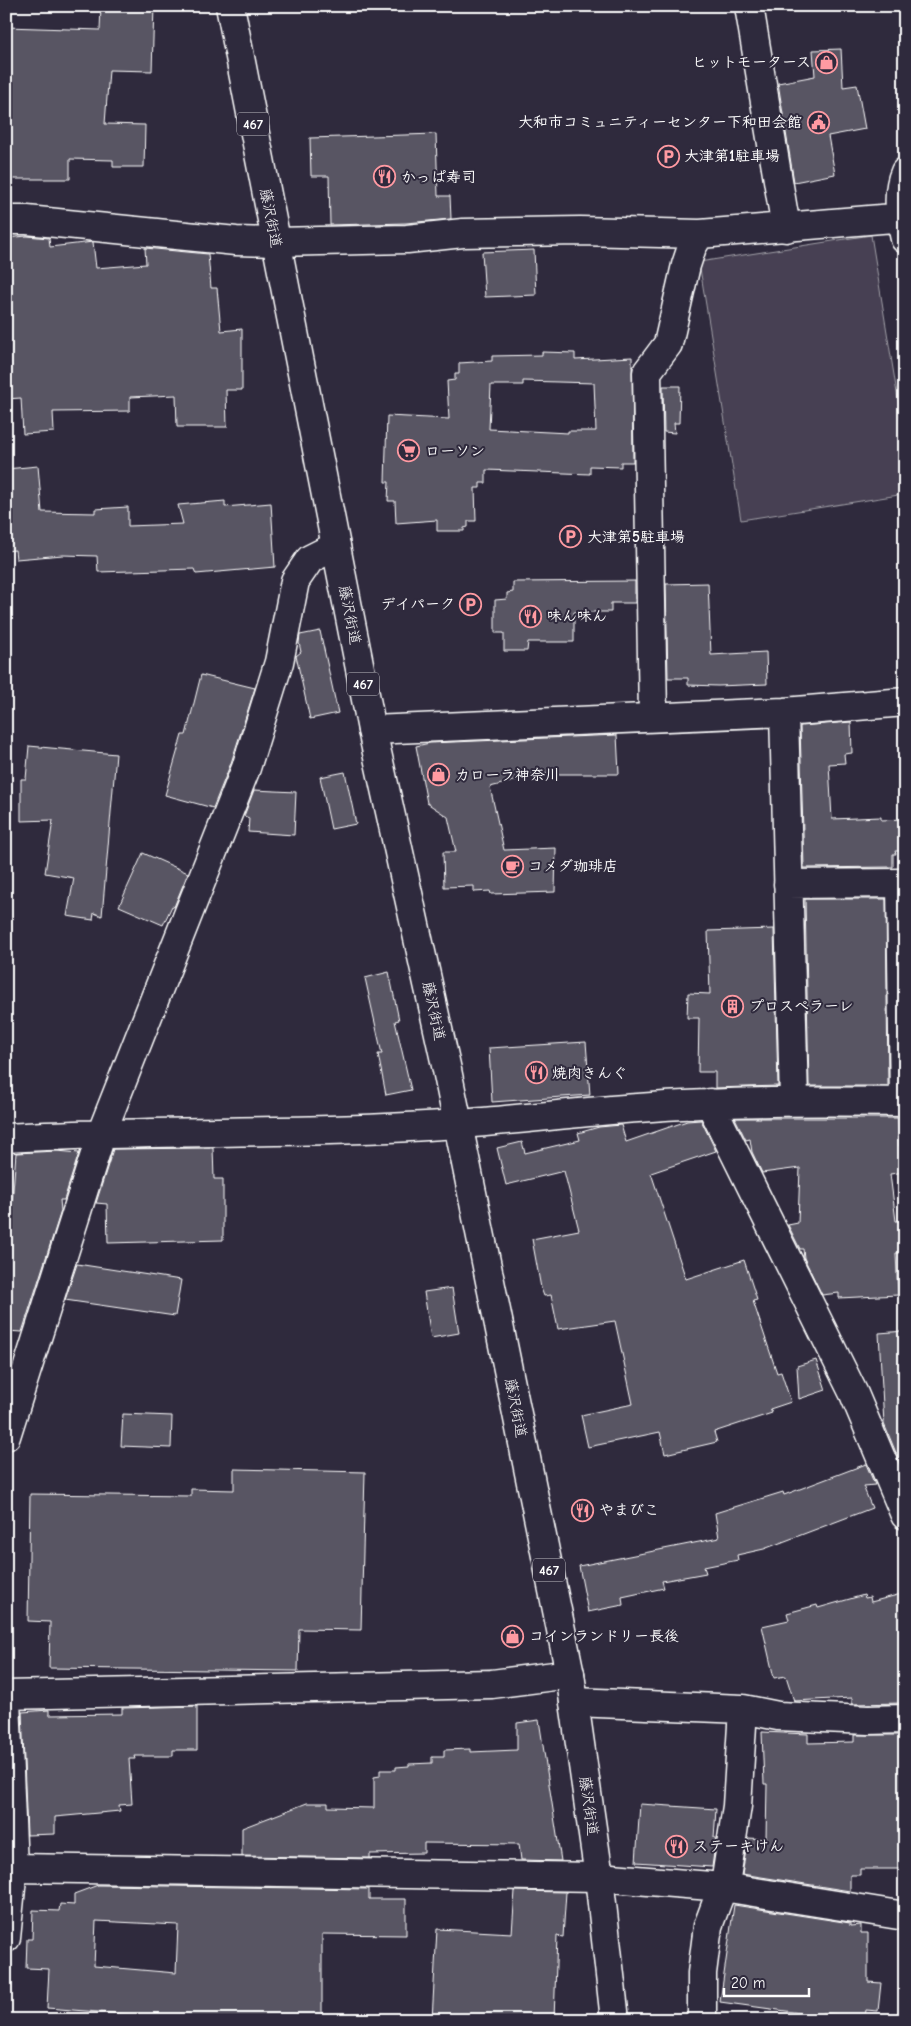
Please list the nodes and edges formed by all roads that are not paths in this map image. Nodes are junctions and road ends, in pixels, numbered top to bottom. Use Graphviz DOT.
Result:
graph roads {
  1 [pos="230,6"];
  2 [pos="749,6"];
  3 [pos="905,172"];
  4 [pos="6,220"];
  5 [pos="903,225"];
  6 [pos="786,228"];
  7 [pos="700,234"];
  8 [pos="276,242"];
  9 [pos="336,546"];
  10 [pos="905,702"];
  11 [pos="784,712"];
  12 [pos="653,716"];
  13 [pos="372,730"];
  14 [pos="903,883"];
  15 [pos="788,884"];
  16 [pos="794,1101"];
  17 [pos="904,1102"];
  18 [pos="710,1103"];
  19 [pos="458,1124"];
  20 [pos="102,1132"];
  21 [pos="6,1138"];
  22 [pos="6,1436"];
  23 [pos="905,1515"];
  24 [pos="570,1674"];
  25 [pos="6,1694"];
  26 [pos="6,1700"];
  27 [pos="574,1702"];
  28 [pos="743,1709"];
  29 [pos="905,1719"];
  30 [pos="13,1868"];
  31 [pos="599,1876"];
  32 [pos="723,1887"];
  33 [pos="905,1916"];
  34 [pos="6,1938"];
  35 [pos="615,2020"];
  36 [pos="702,2020"];
  1 -- 8 [label="main road, 藤沢街道 / 467"];
  2 -- 6 [label="main road"];
  3 -- 5 [label="main road"];
  4 -- 8 [label="main road"];
  5 -- 6 [label="main road"];
  6 -- 7 [label="main road"];
  7 -- 8 [label="main road"];
  7 -- 12 [label="main road"];
  8 -- 9 [label="main road, 藤沢街道 / 467"];
  9 -- 13 [label="main road, 藤沢街道 / 467"];
  9 -- 20 [label="main road"];
  10 -- 11 [label="main road"];
  11 -- 12 [label="main road"];
  11 -- 15 [label="main road"];
  12 -- 13 [label="main road"];
  13 -- 19 [label="main road, 藤沢街道 / 467"];
  14 -- 15 [label="main road"];
  14 -- 17 [label="main road"];
  15 -- 16 [label="main road"];
  16 -- 17 [label="main road"];
  16 -- 18 [label="main road"];
  18 -- 19 [label="main road"];
  18 -- 23 [label="main road"];
  19 -- 20 [label="main road"];
  19 -- 24 [label="main road, 藤沢街道 / 467"];
  20 -- 21 [label="main road"];
  20 -- 22 [label="main road"];
  24 -- 25 [label="main road"];
  24 -- 27 [label="main road, 藤沢街道 / 467"];
  26 -- 30 [label="main road"];
  27 -- 28 [label="main road"];
  27 -- 31 [label="main road, 藤沢街道 / 467"];
  28 -- 29 [label="main road"];
  28 -- 32 [label="main road"];
  30 -- 31 [label="main road"];
  30 -- 34 [label="main road"];
  31 -- 32 [label="main road"];
  31 -- 35 [label="main road, 藤沢街道 / 467"];
  32 -- 33 [label="main road"];
  32 -- 36 [label="main road"];
}
